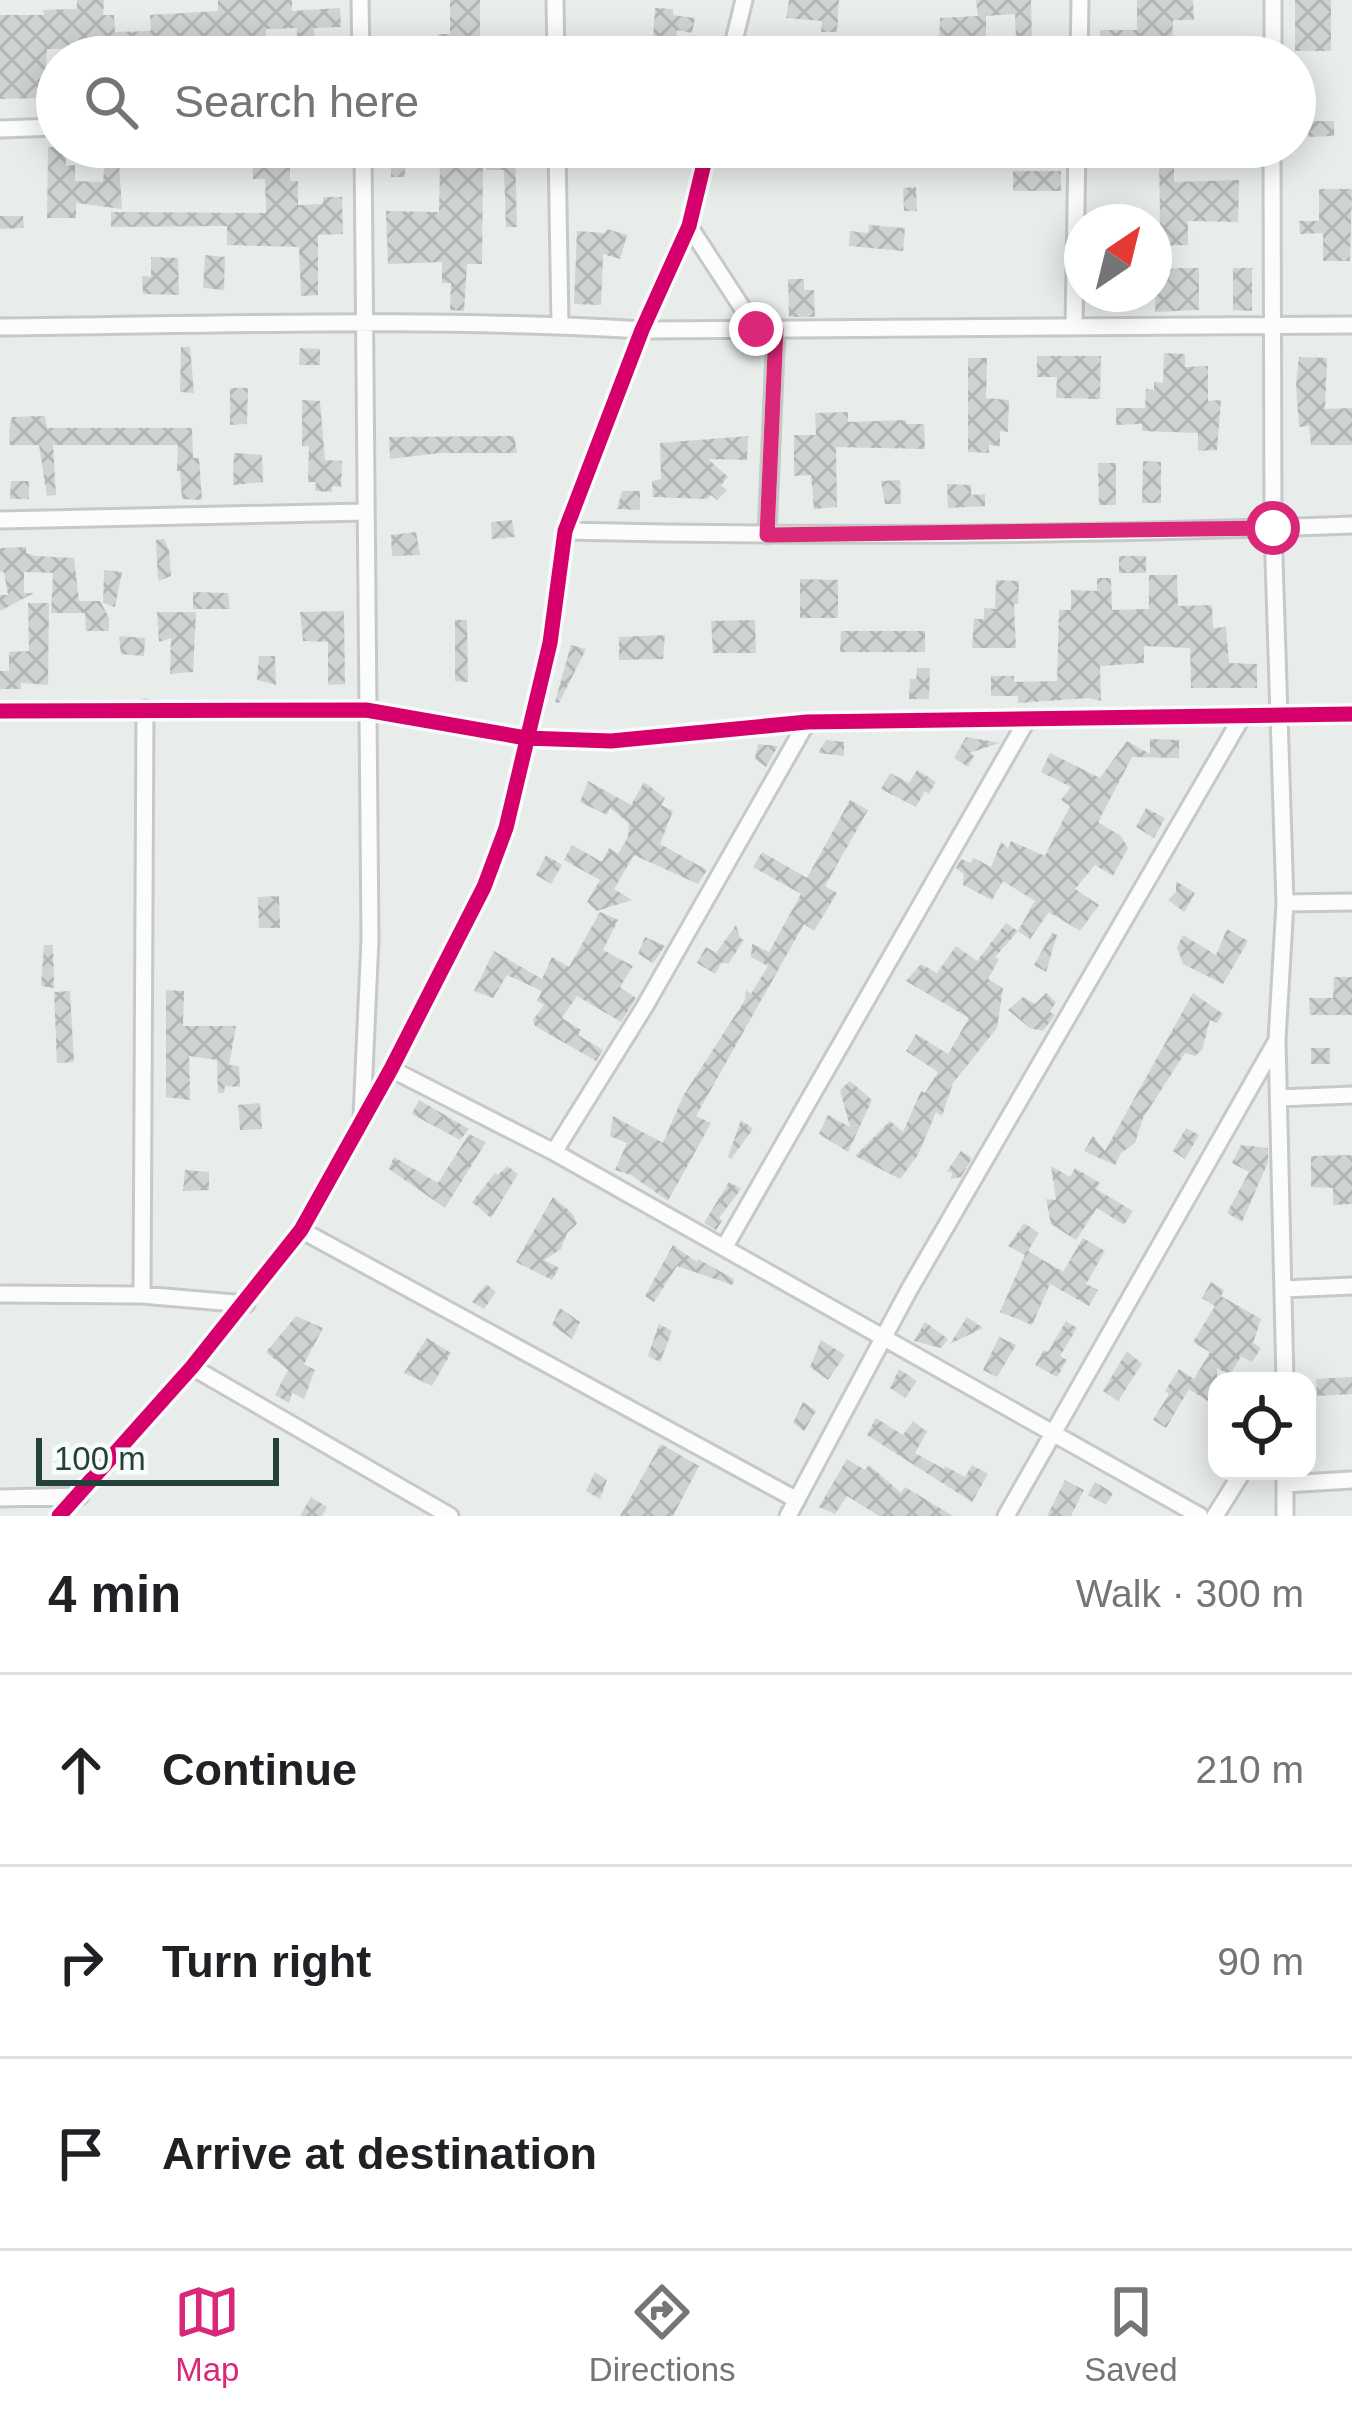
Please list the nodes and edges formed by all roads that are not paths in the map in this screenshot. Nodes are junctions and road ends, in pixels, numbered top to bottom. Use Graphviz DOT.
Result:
graph roads {
  1 [pos="360,0"];
  2 [pos="555,0"];
  3 [pos="744,0"];
  4 [pos="1080,0"];
  5 [pos="1273,0"];
  6 [pos="361,36"];
  7 [pos="556,36"];
  8 [pos="735,36"];
  9 [pos="1079,36"];
  10 [pos="1273,36"];
  11 [pos="36,128"];
  12 [pos="0,129"];
  13 [pos="364,168"];
  14 [pos="557,168"];
  15 [pos="703,168"];
  16 [pos="1077,168"];
  17 [pos="1272,168"];
  18 [pos="689,226"];
  19 [pos="368,324"];
  20 [pos="560,325"];
  21 [pos="1352,325"];
  22 [pos="0,327"];
  23 [pos="1074,327"];
  24 [pos="1270,327"];
  25 [pos="756,329"];
  26 [pos="776,329"];
  27 [pos="642,330"];
  28 [pos="364,512"];
  29 [pos="0,520"];
  30 [pos="1352,525"];
  31 [pos="1273,528"];
  32 [pos="566,531"];
  33 [pos="767,535"];
  34 [pos="146,709"];
  35 [pos="366,710"];
  36 [pos="0,711"];
  37 [pos="1352,714"];
  38 [pos="1242,717"];
  39 [pos="1279,717"];
  40 [pos="1027,721"];
  41 [pos="807,722"];
  42 [pos="526,738"];
  43 [pos="1352,902"];
  44 [pos="1285,903"];
  45 [pos="1277,1040"];
  46 [pos="391,1070"];
  47 [pos="1352,1095"];
  48 [pos="1280,1098"];
  49 [pos="361,1126"];
  50 [pos="554,1152"];
  51 [pos="301,1229"];
  52 [pos="724,1249"];
  53 [pos="1352,1286"];
  54 [pos="1283,1289"];
  55 [pos="0,1294"];
  56 [pos="142,1295"];
  57 [pos="246,1304"];
  58 [pos="882,1338"];
  59 [pos="192,1367"];
  60 [pos="1285,1372"];
  61 [pos="1055,1433"];
  62 [pos="1316,1479"];
  63 [pos="1238,1480"];
  64 [pos="1285,1480"];
  65 [pos="1352,1480"];
  66 [pos="80,1496"];
  67 [pos="0,1498"];
  68 [pos="792,1508"];
  69 [pos="59,1516"];
  70 [pos="450,1516"];
  71 [pos="1006,1516"];
  72 [pos="1200,1516"];
  73 [pos="1215,1516"];
  74 [pos="1285,1516"];
  1 -- 6 [label="street"];
  2 -- 7 [label="street"];
  3 -- 8 [label="street"];
  4 -- 9 [label="street"];
  5 -- 10 [label="street"];
  11 -- 12 [label="street"];
  13 -- 19 [label="street"];
  14 -- 20 [label="street"];
  15 -- 18 [label="street"];
  16 -- 23 [label="street"];
  17 -- 24 [label="street"];
  18 -- 25 [label="street"];
  18 -- 27 [label="street"];
  19 -- 20 [label="street"];
  19 -- 22 [label="street"];
  19 -- 28 [label="street"];
  20 -- 27 [label="street"];
  21 -- 24 [label="street"];
  23 -- 24 [label="street"];
  23 -- 26 [label="street"];
  24 -- 31 [label="street"];
  25 -- 26 [label="street"];
  25 -- 27 [label="street"];
  26 -- 33 [label="street"];
  27 -- 32 [label="street"];
  28 -- 29 [label="street"];
  28 -- 35 [label="street"];
  30 -- 31 [label="street"];
  31 -- 33 [label="street"];
  31 -- 39 [label="street"];
  32 -- 33 [label="street"];
  32 -- 42 [label="street"];
  34 -- 35 [label="street"];
  34 -- 36 [label="street"];
  34 -- 56 [label="street"];
  35 -- 42 [label="street"];
  35 -- 49 [label="street"];
  37 -- 39 [label="street"];
  38 -- 39 [label="street"];
  38 -- 40 [label="street"];
  38 -- 58 [label="street"];
  39 -- 44 [label="street"];
  40 -- 41 [label="street"];
  40 -- 52 [label="street"];
  41 -- 42 [label="street"];
  41 -- 50 [label="street"];
  42 -- 46 [label="street"];
  43 -- 44 [label="street"];
  44 -- 45 [label="street"];
  45 -- 48 [label="street"];
  45 -- 61 [label="street"];
  46 -- 49 [label="street"];
  46 -- 50 [label="street"];
  47 -- 48 [label="street"];
  48 -- 54 [label="street"];
  49 -- 51 [label="street"];
  50 -- 52 [label="street"];
  51 -- 57 [label="street"];
  51 -- 68 [label="street"];
  52 -- 58 [label="street"];
  53 -- 54 [label="street"];
  54 -- 60 [label="street"];
  55 -- 56 [label="street"];
  56 -- 57 [label="street"];
  57 -- 59 [label="street"];
  58 -- 61 [label="street"];
  58 -- 68 [label="street"];
  59 -- 66 [label="street"];
  59 -- 70 [label="street"];
  61 -- 71 [label="street"];
  61 -- 72 [label="street"];
  62 -- 65 [label="street"];
  63 -- 73 [label="street"];
  64 -- 74 [label="street"];
  66 -- 67 [label="street"];
  66 -- 69 [label="street"];
}
